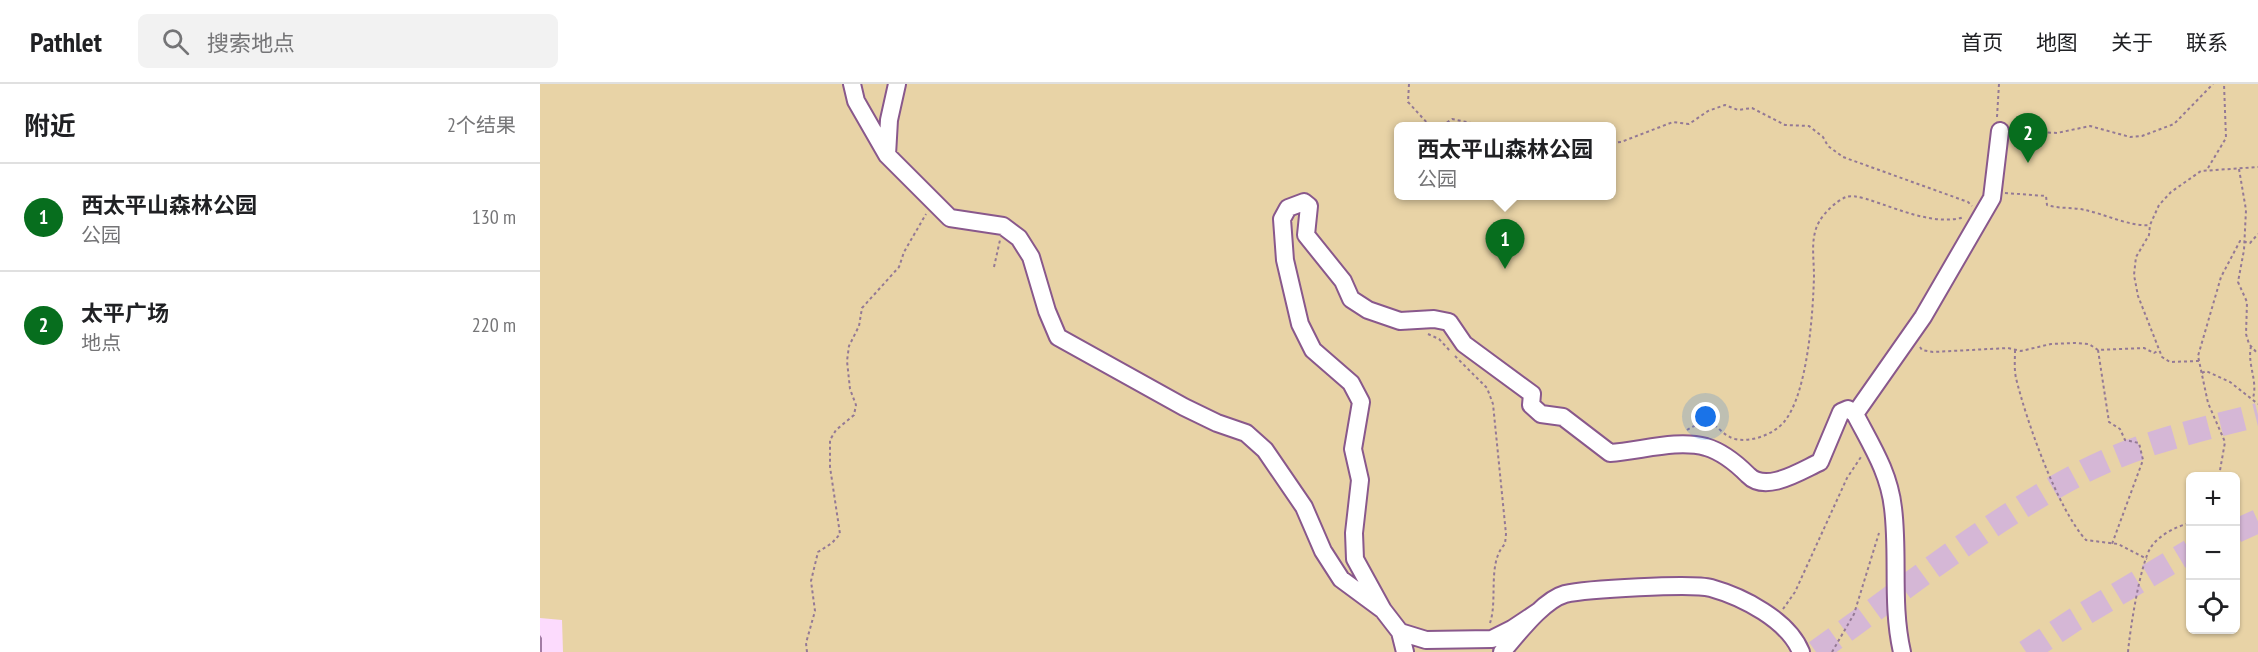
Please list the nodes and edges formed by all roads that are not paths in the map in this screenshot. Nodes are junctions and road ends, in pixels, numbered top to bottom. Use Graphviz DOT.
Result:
graph roads {
  1 [pos="852,84"];
  2 [pos="897,84"];
  3 [pos="2000,131"];
  4 [pos="887,155"];
  5 [pos="1855,414"];
  6 [pos="1383,610"];
  7 [pos="1539,611"];
  8 [pos="1400,632"];
  9 [pos="1405,652"];
  10 [pos="1502,652"];
  11 [pos="1801,652"];
  12 [pos="1902,652"];
  1 -- 4 [label="lane"];
  2 -- 4 [label="lane"];
  3 -- 5 [label="lane"];
  4 -- 6 [label="lane"];
  5 -- 6 [label="lane"];
  5 -- 12 [label="lane"];
  6 -- 8 [label="lane"];
  7 -- 8 [label="lane"];
  7 -- 10 [label="lane"];
  7 -- 11 [label="lane"];
  8 -- 9 [label="lane"];
}
